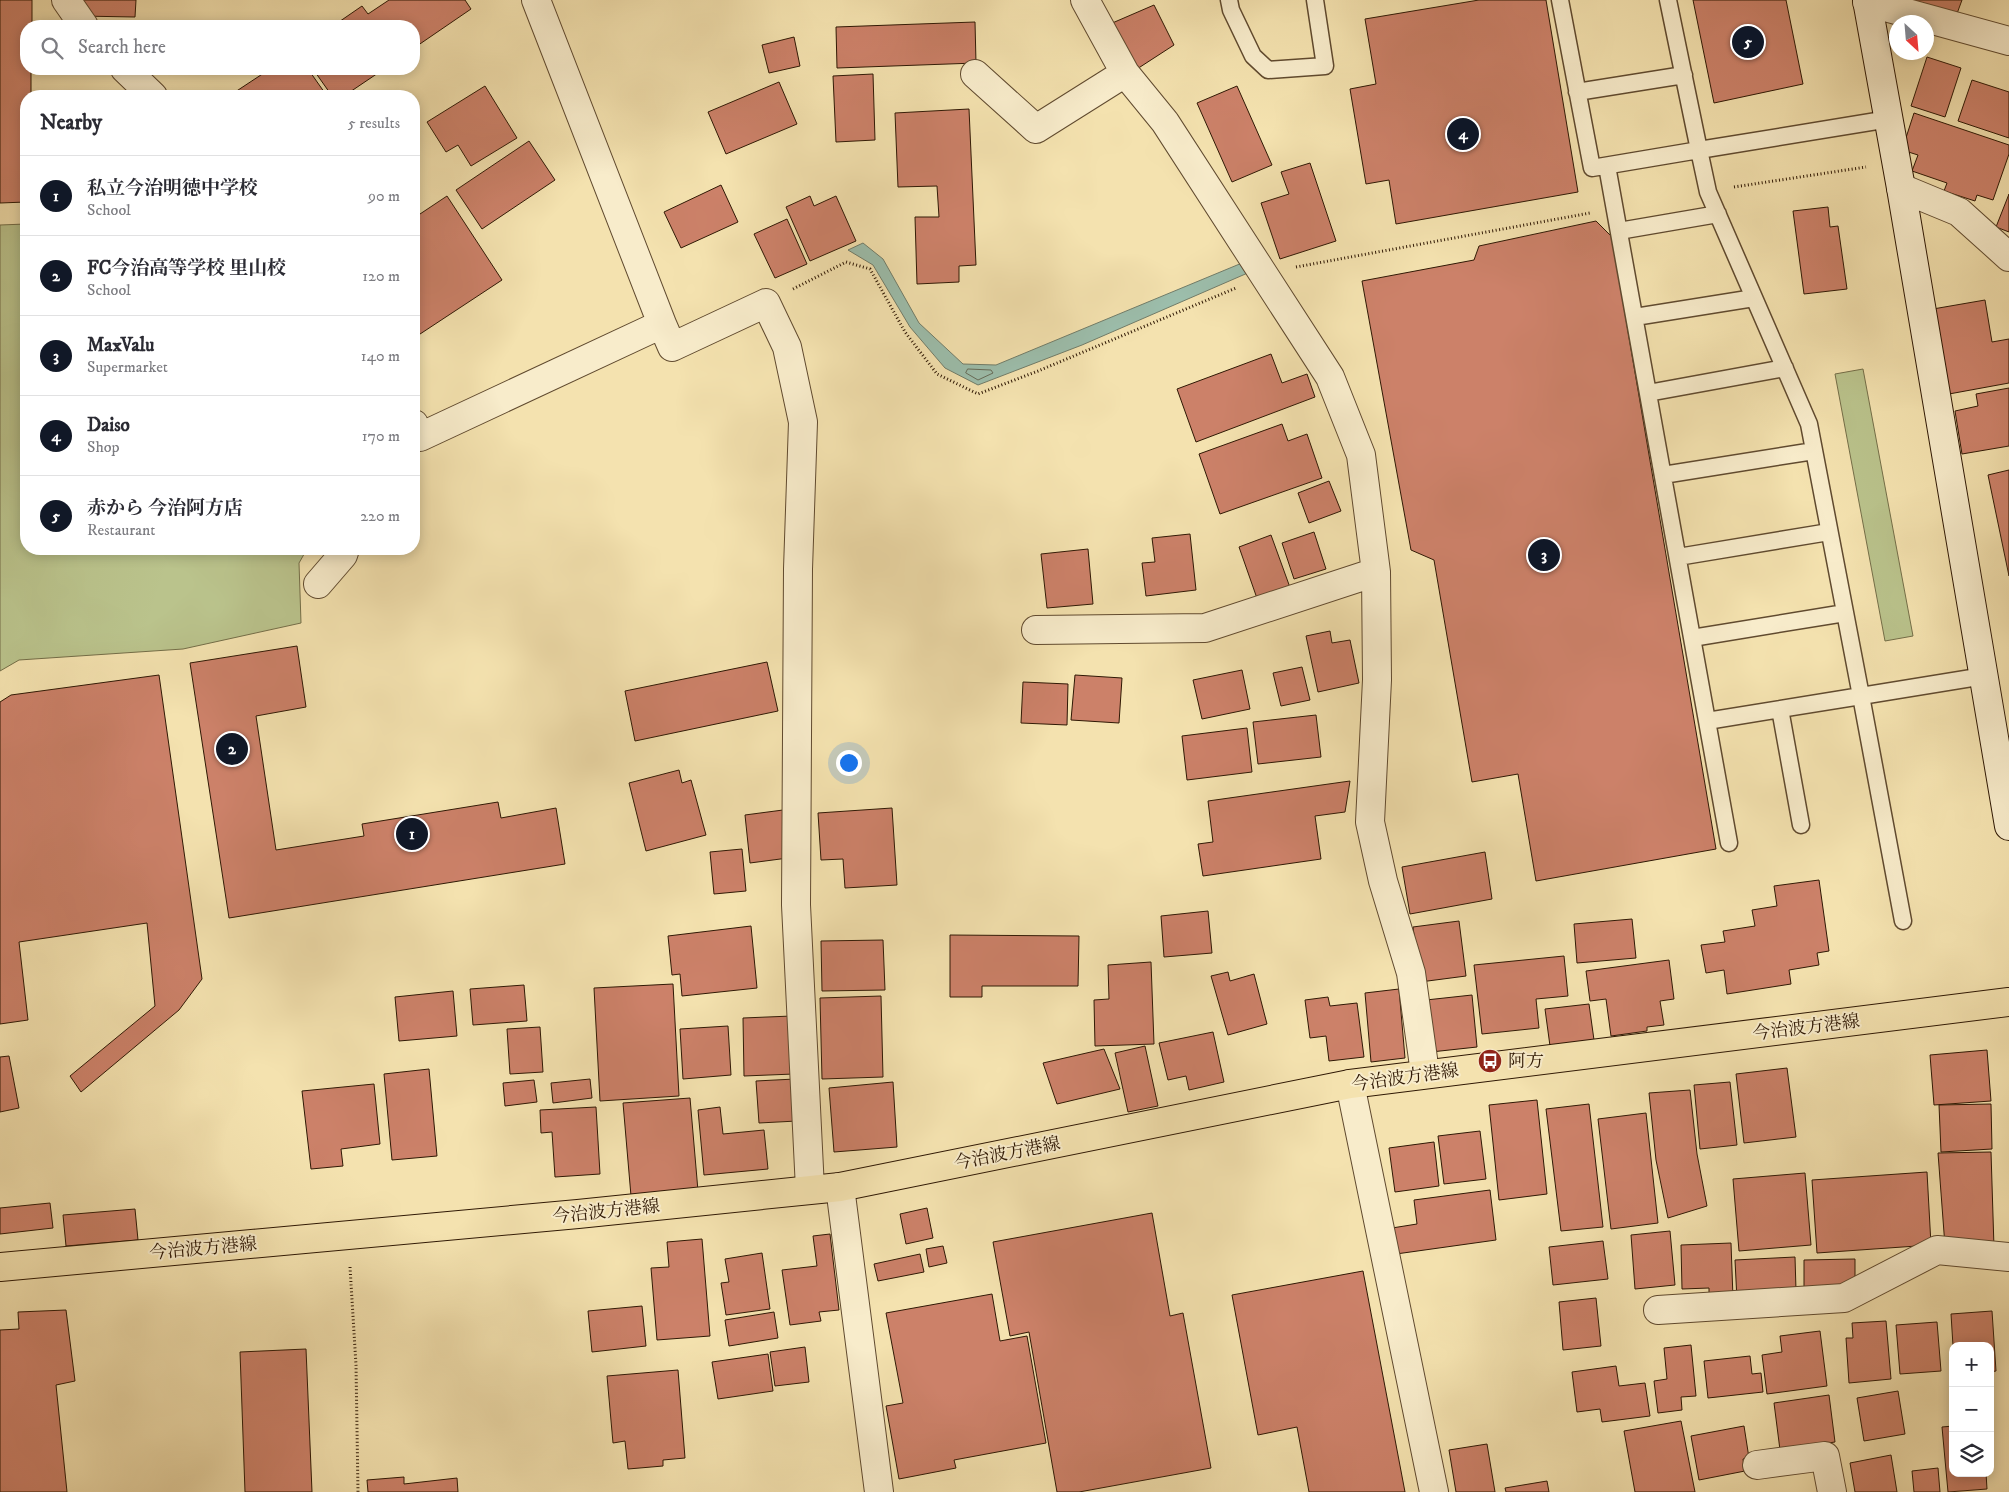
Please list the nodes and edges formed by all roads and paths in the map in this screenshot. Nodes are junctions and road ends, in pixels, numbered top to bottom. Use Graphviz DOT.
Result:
graph roads {
  1 [pos="66,0"];
  2 [pos="536,0"];
  3 [pos="1085,0"];
  4 [pos="1229,0"];
  5 [pos="1315,0"];
  6 [pos="1560,0"];
  7 [pos="1668,0"];
  8 [pos="1867,1"];
  9 [pos="80,20"];
  10 [pos="2009,41"];
  11 [pos="1125,72"];
  12 [pos="975,74"];
  13 [pos="132,75"];
  14 [pos="1684,75"];
  15 [pos="147,90"];
  16 [pos="1577,92"];
  17 [pos="1889,119"];
  18 [pos="1699,150"];
  19 [pos="1607,166"];
  20 [pos="1899,175"];
  21 [pos="1708,192"];
  22 [pos="1615,208"];
  23 [pos="1718,214"];
  24 [pos="1619,231"];
  25 [pos="2009,257"];
  26 [pos="1266,277"];
  27 [pos="1754,298"];
  28 [pos="766,303"];
  29 [pos="1635,317"];
  30 [pos="662,324"];
  31 [pos="1785,368"];
  32 [pos="1648,393"];
  33 [pos="420,432"];
  34 [pos="1814,451"];
  35 [pos="1663,476"];
  36 [pos="1829,532"];
  37 [pos="343,555"];
  38 [pos="1678,557"];
  39 [pos="1376,572"];
  40 [pos="318,584"];
  41 [pos="1844,613"];
  42 [pos="1036,630"];
  43 [pos="1692,638"];
  44 [pos="1984,676"];
  45 [pos="1861,696"];
  46 [pos="1780,709"];
  47 [pos="1707,721"];
  48 [pos="1801,825"];
  49 [pos="2009,826"];
  50 [pos="1729,843"];
  51 [pos="1903,921"];
  52 [pos="2009,1002"];
  53 [pos="1425,1074"];
  54 [pos="1350,1084"];
  55 [pos="840,1187"];
  56 [pos="810,1189"];
  57 [pos="348,1234"];
  58 [pos="2009,1257"];
  59 [pos="0,1267"];
  60 [pos="1658,1310"];
  61 [pos="1757,1465"];
  62 [pos="358,1492"];
  63 [pos="879,1492"];
  64 [pos="1434,1492"];
  65 [pos="1832,1492"];
  1 -- 9 [label="street"];
  2 -- 30 [label="street"];
  3 -- 11 [label="street"];
  4 -- 5 [label="lane"];
  6 -- 16 [label="lane"];
  7 -- 14 [label="lane"];
  8 -- 10 [label="street"];
  8 -- 17 [label="street"];
  11 -- 12 [label="street"];
  11 -- 26 [label="street"];
  13 -- 15 [label="street"];
  14 -- 16 [label="lane"];
  14 -- 18 [label="lane"];
  16 -- 19 [label="lane"];
  17 -- 18 [label="lane"];
  17 -- 20 [label="street"];
  18 -- 19 [label="lane"];
  18 -- 21 [label="lane"];
  19 -- 22 [label="lane"];
  20 -- 21 [label="path"];
  20 -- 25 [label="street"];
  20 -- 44 [label="street"];
  21 -- 23 [label="lane"];
  22 -- 24 [label="lane"];
  22 -- 26 [label="path"];
  23 -- 24 [label="lane"];
  23 -- 27 [label="lane"];
  24 -- 29 [label="lane"];
  26 -- 28 [label="path"];
  26 -- 39 [label="street"];
  27 -- 29 [label="lane"];
  27 -- 31 [label="lane"];
  28 -- 30 [label="street"];
  28 -- 56 [label="street"];
  29 -- 32 [label="lane"];
  30 -- 33 [label="street"];
  31 -- 32 [label="lane"];
  31 -- 34 [label="lane"];
  32 -- 35 [label="lane"];
  34 -- 35 [label="lane"];
  34 -- 36 [label="lane"];
  35 -- 38 [label="lane"];
  36 -- 38 [label="lane"];
  36 -- 41 [label="lane"];
  37 -- 40 [label="street"];
  38 -- 43 [label="lane"];
  39 -- 42 [label="street"];
  39 -- 53 [label="street"];
  41 -- 43 [label="lane"];
  41 -- 45 [label="lane"];
  43 -- 47 [label="lane"];
  44 -- 45 [label="lane"];
  44 -- 49 [label="street"];
  45 -- 46 [label="lane"];
  45 -- 51 [label="lane"];
  46 -- 47 [label="lane"];
  46 -- 48 [label="lane"];
  47 -- 50 [label="lane"];
  52 -- 53 [label="main road, 今治波方港線"];
  53 -- 54 [label="main road, 今治波方港線"];
  54 -- 55 [label="main road, 今治波方港線"];
  54 -- 64 [label="street"];
  55 -- 56 [label="main road, 今治波方港線"];
  55 -- 63 [label="street"];
  56 -- 57 [label="main road, 今治波方港線"];
  57 -- 59 [label="main road, 今治波方港線"];
  57 -- 62 [label="path"];
  58 -- 60 [label="street"];
  61 -- 65 [label="street"];
}
